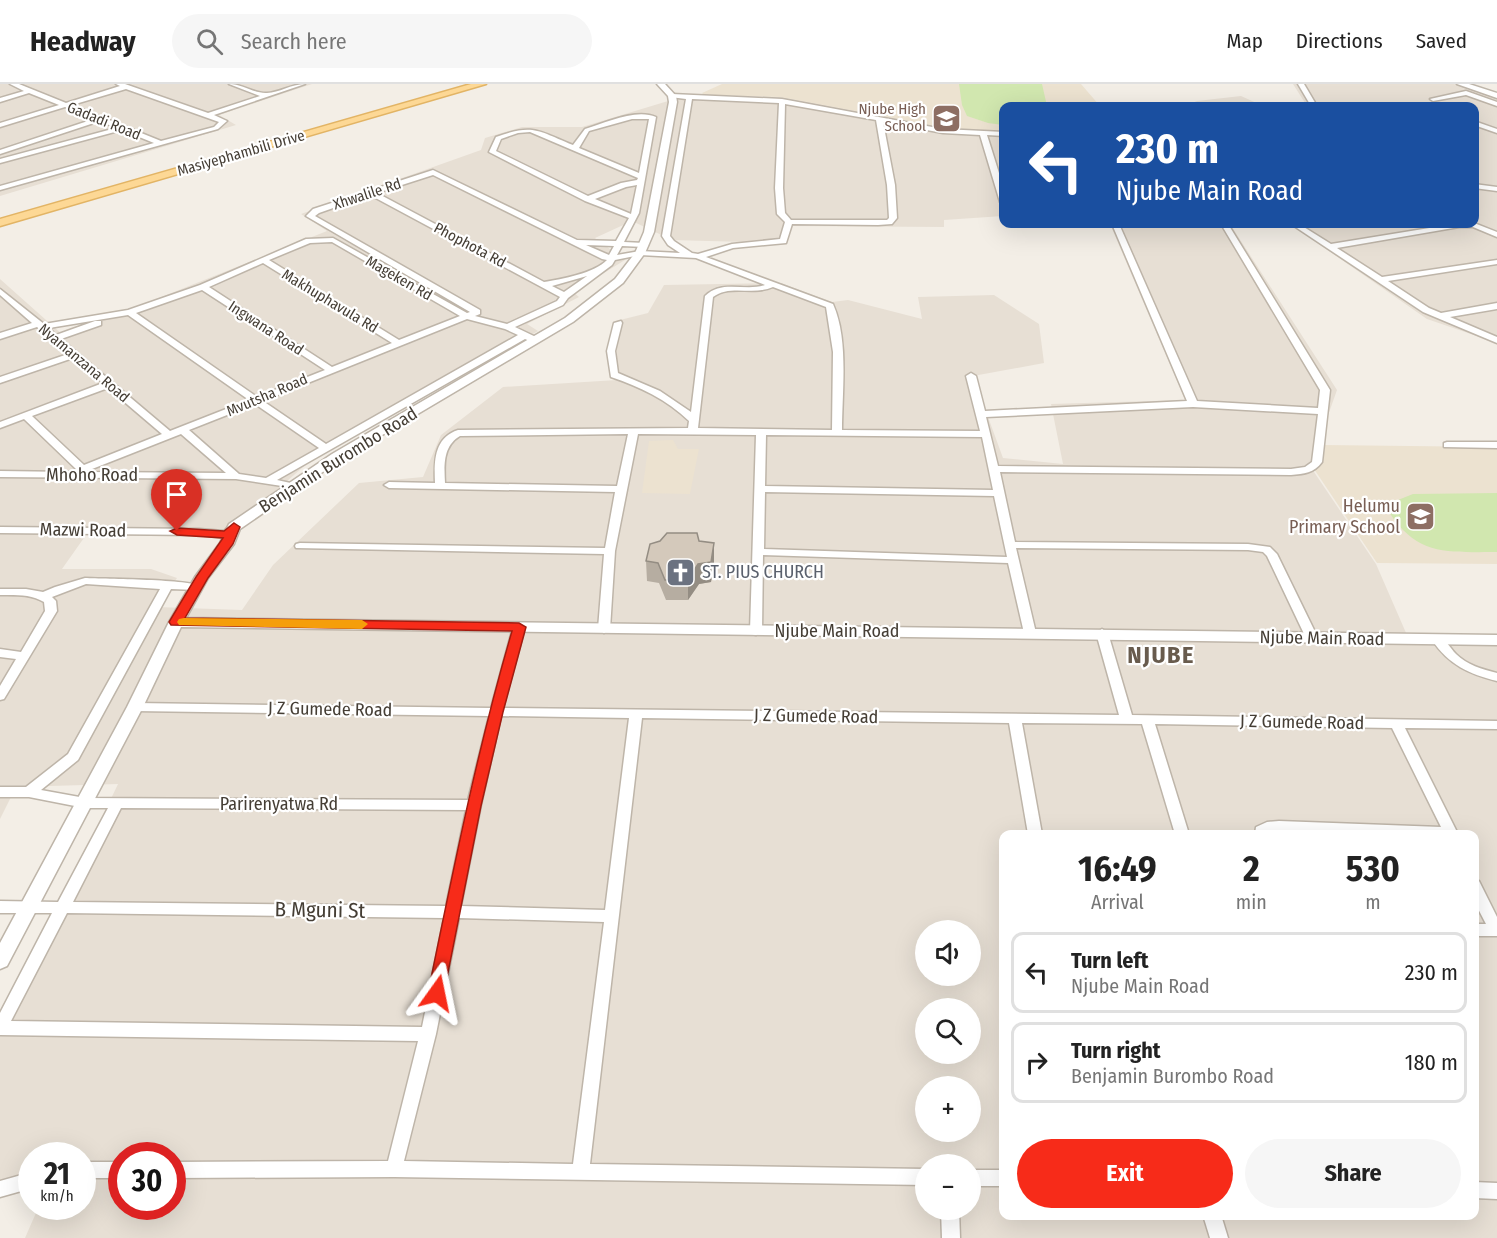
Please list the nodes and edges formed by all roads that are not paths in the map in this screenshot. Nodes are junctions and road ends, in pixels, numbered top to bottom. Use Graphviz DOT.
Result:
graph roads {
  1 [pos="13,84"];
  2 [pos="232,84"];
  3 [pos="302,84"];
  4 [pos="457,84"];
  5 [pos="481,84"];
  6 [pos="661,84"];
  7 [pos="1301,84"];
  8 [pos="1461,84"];
  9 [pos="1478,84"];
  10 [pos="122,85"];
  11 [pos="1497,90"];
  12 [pos="29,91"];
  13 [pos="268,96"];
  14 [pos="672,96"];
  15 [pos="1497,96"];
  16 [pos="689,97"];
  17 [pos="1433,99"];
  18 [pos="0,100"];
  19 [pos="782,101"];
  20 [pos="1312,102"];
  21 [pos="1497,104"];
  22 [pos="65,105"];
  23 [pos="208,115"];
  24 [pos="100,119"];
  25 [pos="879,119"];
  26 [pos="0,124"];
  27 [pos="1479,125"];
  28 [pos="122,128"];
  29 [pos="1497,131"];
  30 [pos="983,134"];
  31 [pos="999,134"];
  32 [pos="162,144"];
  33 [pos="575,148"];
  34 [pos="0,152"];
  35 [pos="0,161"];
  36 [pos="641,179"];
  37 [pos="999,186"];
  38 [pos="1479,187"];
  39 [pos="0,188"];
  40 [pos="1497,189"];
  41 [pos="371,193"];
  42 [pos="588,199"];
  43 [pos="0,214"];
  44 [pos="633,217"];
  45 [pos="789,222"];
  46 [pos="0,223"];
  47 [pos="1479,226"];
  48 [pos="1117,228"];
  49 [pos="1227,228"];
  50 [pos="1301,228"];
  51 [pos="1441,228"];
  52 [pos="1497,228"];
  53 [pos="1488,229"];
  54 [pos="1497,235"];
  55 [pos="574,242"];
  56 [pos="619,244"];
  57 [pos="1330,247"];
  58 [pos="642,249"];
  59 [pos="693,256"];
  60 [pos="263,260"];
  61 [pos="608,262"];
  62 [pos="1497,262"];
  63 [pos="1380,280"];
  64 [pos="545,284"];
  65 [pos="771,285"];
  66 [pos="203,287"];
  67 [pos="0,291"];
  68 [pos="564,298"];
  69 [pos="1497,306"];
  70 [pos="130,312"];
  71 [pos="466,316"];
  72 [pos="1440,316"];
  73 [pos="618,323"];
  74 [pos="39,325"];
  75 [pos="508,327"];
  76 [pos="0,336"];
  77 [pos="56,338"];
  78 [pos="530,338"];
  79 [pos="1497,340"];
  80 [pos="396,342"];
  81 [pos="74,355"];
  82 [pos="330,369"];
  83 [pos="971,375"];
  84 [pos="0,380"];
  85 [pos="110,384"];
  86 [pos="256,400"];
  87 [pos="1193,404"];
  88 [pos="1323,411"];
  89 [pos="982,414"];
  90 [pos="26,416"];
  91 [pos="0,425"];
  92 [pos="694,426"];
  93 [pos="183,430"];
  94 [pos="634,431"];
  95 [pos="837,431"];
  96 [pos="760,432"];
  97 [pos="986,434"];
  98 [pos="169,435"];
  99 [pos="1447,445"];
  100 [pos="1497,445"];
  101 [pos="327,449"];
  102 [pos="995,469"];
  103 [pos="82,470"];
  104 [pos="0,474"];
  105 [pos="69,475"];
  106 [pos="236,476"];
  107 [pos="269,481"];
  108 [pos="389,485"];
  109 [pos="440,485"];
  110 [pos="291,486"];
  111 [pos="621,489"];
  112 [pos="759,489"];
  113 [pos="999,493"];
  114 [pos="234,527"];
  115 [pos="0,530"];
  116 [pos="1010,545"];
  117 [pos="300,546"];
  118 [pos="610,551"];
  119 [pos="757,552"];
  120 [pos="1011,560"];
  121 [pos="168,584"];
  122 [pos="196,587"];
  123 [pos="0,592"];
  124 [pos="45,596"];
  125 [pos="176,622"];
  126 [pos="519,627"];
  127 [pos="604,628"];
  128 [pos="756,631"];
  129 [pos="1030,633"];
  130 [pos="1101,633"];
  131 [pos="1312,638"];
  132 [pos="1438,640"];
  133 [pos="1497,640"];
  134 [pos="0,653"];
  135 [pos="25,656"];
  136 [pos="1497,677"];
  137 [pos="0,696"];
  138 [pos="135,707"];
  139 [pos="496,712"];
  140 [pos="636,714"];
  141 [pos="1126,718"];
  142 [pos="1015,719"];
  143 [pos="1147,719"];
  144 [pos="1397,724"];
  145 [pos="1497,725"];
  146 [pos="0,792"];
  147 [pos="29,792"];
  148 [pos="85,803"];
  149 [pos="117,803"];
  150 [pos="474,806"];
  151 [pos="1034,830"];
  152 [pos="1181,830"];
  153 [pos="1262,830"];
  154 [pos="1377,830"];
  155 [pos="1449,830"];
  156 [pos="1479,895"];
  157 [pos="0,907"];
  158 [pos="27,908"];
  159 [pos="62,908"];
  160 [pos="454,912"];
  161 [pos="612,916"];
  162 [pos="1479,930"];
  163 [pos="1496,930"];
  164 [pos="0,961"];
  165 [pos="0,1028"];
  166 [pos="428,1034"];
  167 [pos="394,1169"];
  168 [pos="186,1170"];
  169 [pos="581,1171"];
  170 [pos="915,1177"];
  171 [pos="981,1178"];
  172 [pos="999,1178"];
  173 [pos="18,1184"];
  174 [pos="0,1189"];
  175 [pos="1479,1190"];
  176 [pos="1497,1191"];
  177 [pos="950,1220"];
  178 [pos="1214,1220"];
  179 [pos="951,1238"];
  180 [pos="1219,1238"];
  1 -- 12 [label="street, Gadadi Road"];
  2 -- 13 [label="street"];
  3 -- 13 [label="street"];
  4 -- 43 [label="main road, Masiyephambili Drive"];
  5 -- 46 [label="main road, Masiyephambili Drive"];
  6 -- 14 [label="street"];
  7 -- 20 [label="street"];
  8 -- 15 [label="street"];
  9 -- 11 [label="street"];
  10 -- 22 [label="street"];
  10 -- 23 [label="street"];
  12 -- 18 [label="street"];
  12 -- 22 [label="street, Gadadi Road"];
  13 -- 23 [label="street"];
  14 -- 16 [label="street"];
  14 -- 58 [label="street, Benjamin Burombo Road"];
  16 -- 19 [label="street"];
  16 -- 59 [label="street"];
  17 -- 21 [label="street"];
  19 -- 25 [label="street"];
  19 -- 45 [label="street"];
  22 -- 24 [label="street, Gadadi Road"];
  22 -- 26 [label="street"];
  23 -- 32 [label="street"];
  24 -- 28 [label="street, Gadadi Road"];
  24 -- 34 [label="street"];
  25 -- 30 [label="street"];
  25 -- 45 [label="street"];
  27 -- 29 [label="street"];
  28 -- 32 [label="street, Gadadi Road"];
  28 -- 35 [label="street"];
  30 -- 31 [label="street"];
  30 -- 37 [label="street"];
  32 -- 39 [label="street"];
  33 -- 36 [label="street"];
  33 -- 36 [label="street"];
  33 -- 42 [label="street"];
  36 -- 42 [label="street"];
  36 -- 44 [label="street"];
  38 -- 40 [label="street"];
  41 -- 55 [label="street, Xhwalile Rd"];
  41 -- 64 [label="street, Phophota Rd"];
  41 -- 71 [label="street, Xhwalile Rd"];
  42 -- 44 [label="street"];
  44 -- 56 [label="street"];
  45 -- 59 [label="street"];
  47 -- 53 [label="street"];
  48 -- 87 [label="street"];
  49 -- 88 [label="street"];
  50 -- 57 [label="street"];
  51 -- 57 [label="street"];
  52 -- 53 [label="street"];
  53 -- 54 [label="street"];
  55 -- 56 [label="street"];
  55 -- 61 [label="street, Xhwalile Rd"];
  56 -- 58 [label="street"];
  56 -- 61 [label="street"];
  57 -- 63 [label="street"];
  58 -- 59 [label="street"];
  58 -- 61 [label="street"];
  58 -- 78 [label="street, Benjamin Burombo Road"];
  59 -- 65 [label="street"];
  60 -- 66 [label="street, Mageken Rd"];
  60 -- 71 [label="street, Mageken Rd"];
  60 -- 80 [label="street, Makhuphavula Rd"];
  61 -- 64 [label="street"];
  61 -- 68 [label="street"];
  62 -- 63 [label="street"];
  63 -- 72 [label="street"];
  64 -- 68 [label="street, Phophota Rd"];
  65 -- 92 [label="street"];
  65 -- 95 [label="street"];
  66 -- 70 [label="street, Mageken Rd"];
  66 -- 82 [label="street, Ingwana Road"];
  67 -- 74 [label="street, Nyamanzana Road"];
  68 -- 75 [label="street"];
  69 -- 72 [label="street"];
  70 -- 74 [label="street"];
  70 -- 77 [label="street"];
  70 -- 86 [label="street"];
  71 -- 75 [label="street, Mageken Rd"];
  71 -- 80 [label="street, Mvutsha Road"];
  72 -- 79 [label="street"];
  73 -- 92 [label="street"];
  74 -- 76 [label="street"];
  74 -- 77 [label="street, Nyamanzana Road"];
  75 -- 78 [label="street, Mageken Rd"];
  77 -- 81 [label="street, Nyamanzana Road"];
  78 -- 101 [label="street"];
  78 -- 110 [label="street, Benjamin Burombo Road"];
  80 -- 82 [label="street, Mvutsha Road"];
  81 -- 84 [label="street"];
  81 -- 85 [label="street, Nyamanzana Road"];
  82 -- 86 [label="street, Mvutsha Road"];
  83 -- 89 [label="street"];
  85 -- 90 [label="street"];
  85 -- 98 [label="street, Nyamanzana Road"];
  86 -- 93 [label="street, Mvutsha Road"];
  86 -- 101 [label="street"];
  87 -- 88 [label="street"];
  87 -- 89 [label="street"];
  88 -- 102 [label="street"];
  89 -- 97 [label="street"];
  90 -- 91 [label="street"];
  90 -- 103 [label="street"];
  92 -- 94 [label="street"];
  92 -- 96 [label="street"];
  93 -- 98 [label="street, Mvutsha Road"];
  93 -- 106 [label="street"];
  94 -- 109 [label="street"];
  94 -- 111 [label="street"];
  95 -- 96 [label="street"];
  95 -- 97 [label="street"];
  96 -- 112 [label="street"];
  97 -- 102 [label="street"];
  98 -- 103 [label="street, Mvutsha Road"];
  99 -- 100 [label="street"];
  101 -- 107 [label="street"];
  102 -- 113 [label="street"];
  103 -- 105 [label="street, Mvutsha Road"];
  104 -- 105 [label="street, Mhoho Road"];
  105 -- 106 [label="street, Mhoho Road"];
  106 -- 107 [label="street, Mhoho Road"];
  107 -- 110 [label="street, Mhoho Road"];
  108 -- 109 [label="street"];
  109 -- 111 [label="street"];
  110 -- 114 [label="street, Benjamin Burombo Road"];
  111 -- 118 [label="street"];
  112 -- 113 [label="street"];
  112 -- 119 [label="street"];
  113 -- 116 [label="street"];
  114 -- 115 [label="street, Mazwi Road"];
  114 -- 122 [label="street, Benjamin Burombo Road"];
  116 -- 120 [label="street"];
  116 -- 131 [label="street"];
  117 -- 118 [label="street"];
  118 -- 127 [label="street"];
  119 -- 120 [label="street"];
  119 -- 128 [label="street"];
  120 -- 129 [label="street"];
  121 -- 122 [label="street"];
  121 -- 124 [label="street"];
  121 -- 147 [label="street"];
  122 -- 125 [label="street, Benjamin Burombo Road"];
  123 -- 124 [label="street"];
  124 -- 135 [label="street"];
  125 -- 126 [label="street, Njube Main Road"];
  125 -- 138 [label="street, Benjamin Burombo Road"];
  126 -- 127 [label="street, Njube Main Road"];
  126 -- 139 [label="street"];
  127 -- 128 [label="street, Njube Main Road"];
  128 -- 129 [label="street, Njube Main Road"];
  129 -- 130 [label="street, Njube Main Road"];
  130 -- 131 [label="street, Njube Main Road"];
  130 -- 141 [label="street"];
  131 -- 132 [label="street, Njube Main Road"];
  132 -- 133 [label="street, Njube Main Road"];
  132 -- 136 [label="street"];
  134 -- 135 [label="street"];
  135 -- 137 [label="street"];
  138 -- 139 [label="street, J Z Gumede Road"];
  138 -- 148 [label="street, Benjamin Burombo Road"];
  139 -- 140 [label="street, J Z Gumede Road"];
  139 -- 150 [label="street"];
  140 -- 142 [label="street, J Z Gumede Road"];
  140 -- 161 [label="street"];
  141 -- 142 [label="street, J Z Gumede Road"];
  141 -- 143 [label="street, J Z Gumede Road"];
  142 -- 151 [label="street"];
  143 -- 144 [label="street, J Z Gumede Road"];
  143 -- 152 [label="street"];
  144 -- 145 [label="street, J Z Gumede Road"];
  144 -- 155 [label="street"];
  146 -- 147 [label="street, Parirenyatwa Rd"];
  147 -- 148 [label="street, Parirenyatwa Rd"];
  148 -- 149 [label="street, Parirenyatwa Rd"];
  148 -- 158 [label="street, Benjamin Burombo Road"];
  149 -- 150 [label="street, Parirenyatwa Rd"];
  149 -- 159 [label="street"];
  150 -- 160 [label="street"];
  153 -- 154 [label="street"];
  156 -- 163 [label="street"];
  157 -- 158 [label="street, B Mguni St"];
  158 -- 159 [label="street, B Mguni St"];
  158 -- 164 [label="street, Benjamin Burombo Road"];
  159 -- 160 [label="street, B Mguni St"];
  159 -- 165 [label="street"];
  160 -- 161 [label="street, B Mguni St"];
  160 -- 166 [label="street"];
  161 -- 169 [label="street"];
  162 -- 163 [label="street"];
  165 -- 166 [label="street"];
  166 -- 167 [label="street"];
  167 -- 168 [label="street"];
  167 -- 169 [label="street"];
  169 -- 170 [label="street"];
  171 -- 172 [label="street"];
  173 -- 174 [label="street"];
  175 -- 176 [label="street"];
  177 -- 179 [label="street"];
  178 -- 180 [label="street"];
}
